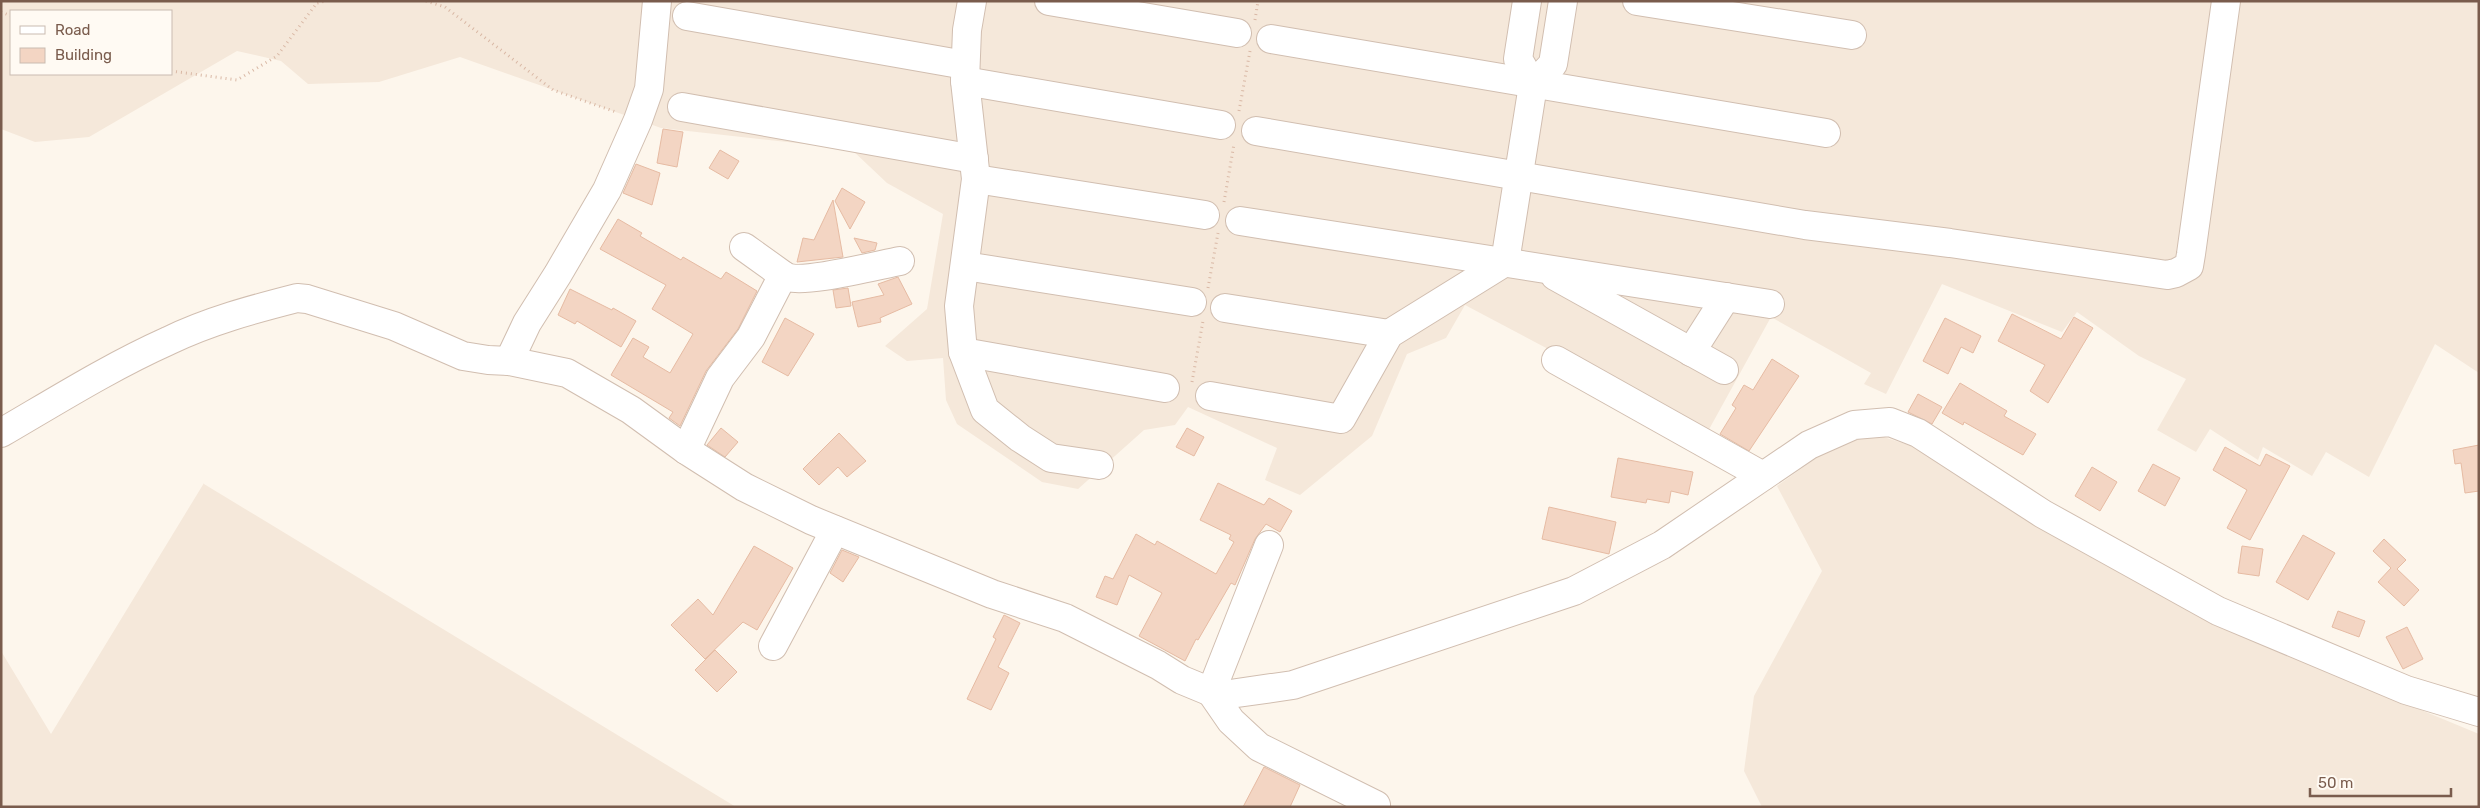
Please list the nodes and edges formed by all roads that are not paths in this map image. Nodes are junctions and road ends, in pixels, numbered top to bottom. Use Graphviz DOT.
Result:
graph roads {
  1 [pos="657,1"];
  2 [pos="972,1"];
  3 [pos="1049,1"];
  4 [pos="1527,1"];
  5 [pos="1563,1"];
  6 [pos="1637,1"];
  7 [pos="2226,1"];
  8 [pos="687,16"];
  9 [pos="1852,35"];
  10 [pos="965,73"];
  11 [pos="1533,85"];
  12 [pos="682,107"];
  13 [pos="1826,133"];
  14 [pos="975,169"];
  15 [pos="1518,176"];
  16 [pos="744,248"];
  17 [pos="900,261"];
  18 [pos="1505,262"];
  19 [pos="964,266"];
  20 [pos="1538,267"];
  21 [pos="783,275"];
  22 [pos="1726,297"];
  23 [pos="1770,304"];
  24 [pos="1389,334"];
  25 [pos="963,352"];
  26 [pos="1691,352"];
  27 [pos="1556,360"];
  28 [pos="509,361"];
  29 [pos="1724,370"];
  30 [pos="1,433"];
  31 [pos="686,450"];
  32 [pos="1099,466"];
  33 [pos="1763,476"];
  34 [pos="835,530"];
  35 [pos="1269,545"];
  36 [pos="773,646"];
  37 [pos="1210,692"];
  38 [pos="2479,712"];
  39 [pos="1376,804"];
  1 -- 28 [label="street"];
  2 -- 10 [label="street"];
  3 -- 11 [label="street"];
  4 -- 11 [label="street"];
  5 -- 11 [label="street"];
  6 -- 9 [label="street"];
  7 -- 15 [label="street"];
  8 -- 10 [label="street"];
  10 -- 14 [label="street"];
  10 -- 15 [label="street"];
  11 -- 13 [label="street"];
  11 -- 15 [label="street"];
  12 -- 14 [label="street"];
  14 -- 18 [label="street"];
  14 -- 19 [label="street"];
  15 -- 18 [label="street"];
  16 -- 21 [label="street"];
  17 -- 21 [label="street"];
  18 -- 20 [label="street"];
  18 -- 24 [label="street"];
  19 -- 24 [label="street"];
  19 -- 25 [label="street"];
  20 -- 22 [label="street"];
  20 -- 26 [label="street"];
  21 -- 31 [label="street"];
  22 -- 23 [label="street"];
  22 -- 26 [label="street"];
  24 -- 25 [label="street"];
  25 -- 32 [label="street"];
  26 -- 29 [label="street"];
  27 -- 33 [label="street"];
  28 -- 30 [label="street"];
  28 -- 31 [label="street"];
  31 -- 34 [label="street"];
  33 -- 37 [label="street"];
  33 -- 38 [label="street"];
  34 -- 36 [label="street"];
  34 -- 37 [label="street"];
  35 -- 37 [label="street"];
  37 -- 39 [label="street"];
}
